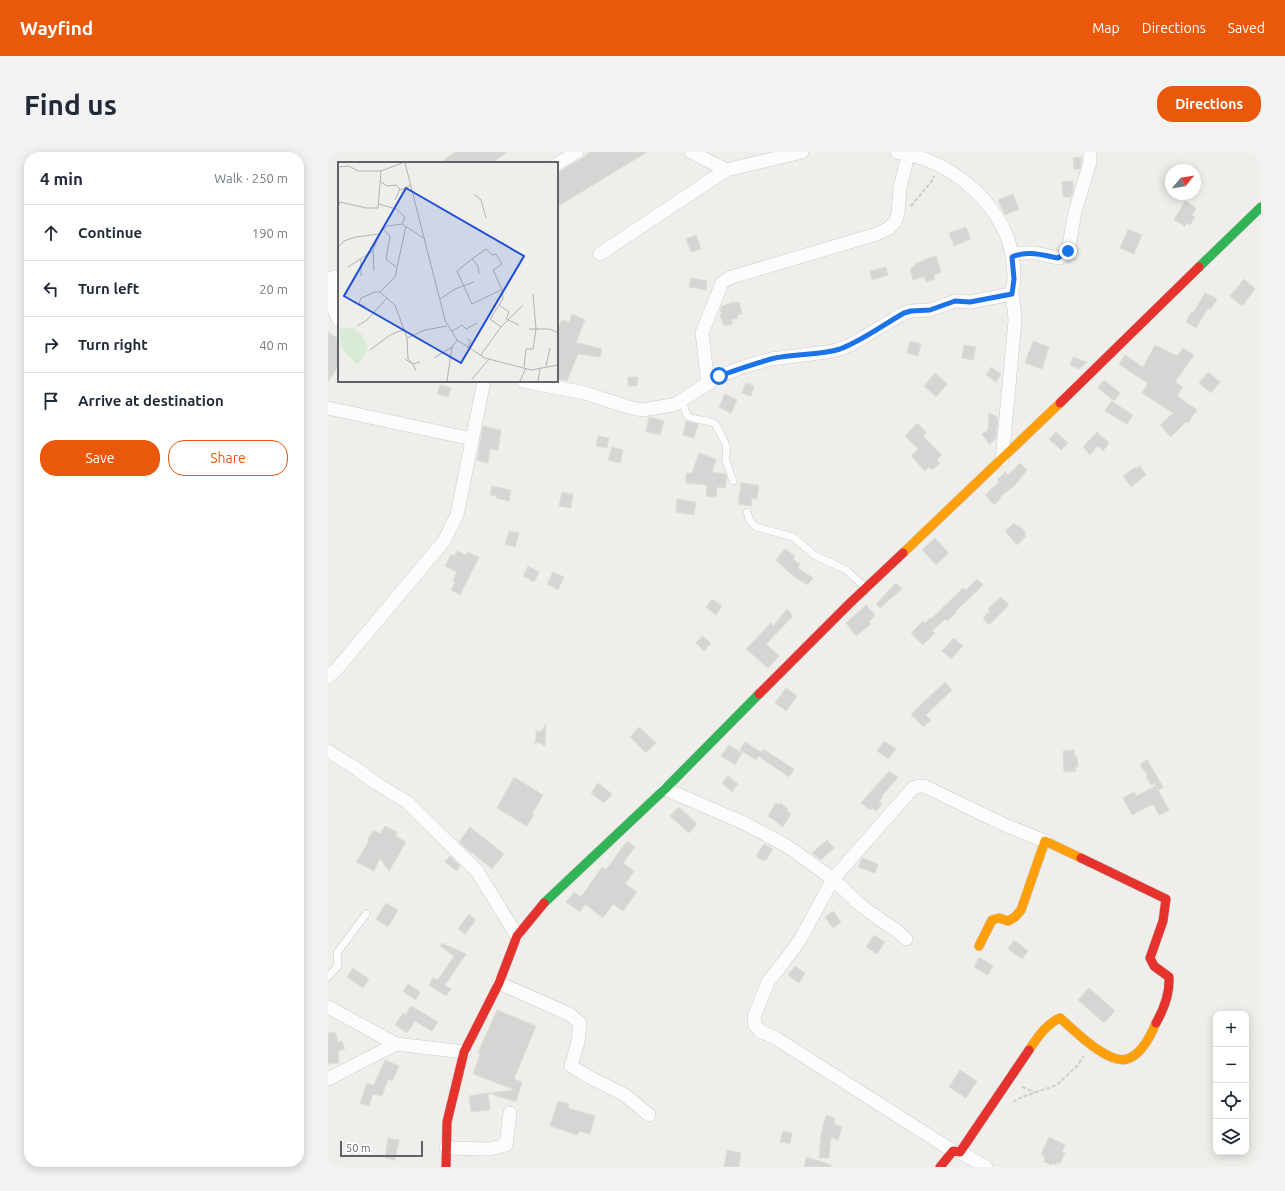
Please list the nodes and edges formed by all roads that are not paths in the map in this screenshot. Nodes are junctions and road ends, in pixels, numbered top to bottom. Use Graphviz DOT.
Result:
graph roads {
  1 [pos="578,152"];
  2 [pos="691,152"];
  3 [pos="802,152"];
  4 [pos="1090,152"];
  5 [pos="903,153"];
  6 [pos="558,163"];
  7 [pos="726,170"];
  8 [pos="1261,207"];
  9 [pos="600,254"];
  10 [pos="1012,257"];
  11 [pos="333,277"];
  12 [pos="1012,294"];
  13 [pos="338,318"];
  14 [pos="484,382"];
  15 [pos="528,382"];
  16 [pos="708,384"];
  17 [pos="682,400"];
  18 [pos="328,408"];
  19 [pos="472,439"];
  20 [pos="1002,460"];
  21 [pos="733,481"];
  22 [pos="747,512"];
  23 [pos="867,588"];
  24 [pos="331,670"];
  25 [pos="328,751"];
  26 [pos="666,789"];
  27 [pos="1045,841"];
  28 [pos="833,879"];
  29 [pos="366,914"];
  30 [pos="517,936"];
  31 [pos="906,940"];
  32 [pos="979,946"];
  33 [pos="328,977"];
  34 [pos="499,983"];
  35 [pos="328,1007"];
  36 [pos="396,1044"];
  37 [pos="464,1052"];
  38 [pos="328,1079"];
  39 [pos="510,1112"];
  40 [pos="649,1115"];
  41 [pos="446,1148"];
  42 [pos="957,1152"];
  43 [pos="446,1167"];
  44 [pos="940,1167"];
  45 [pos="986,1167"];
  1 -- 6 [label="street"];
  2 -- 7 [label="street"];
  3 -- 7 [label="street"];
  4 -- 10 [label="street"];
  5 -- 10 [label="street"];
  5 -- 16 [label="street"];
  7 -- 9 [label="street"];
  8 -- 20 [label="street"];
  10 -- 12 [label="street"];
  11 -- 13 [label="street"];
  12 -- 16 [label="street"];
  12 -- 20 [label="street"];
  14 -- 19 [label="street"];
  15 -- 17 [label="street"];
  16 -- 17 [label="street"];
  17 -- 21 [label="lane"];
  18 -- 19 [label="street"];
  19 -- 24 [label="street"];
  20 -- 23 [label="street"];
  22 -- 23 [label="lane"];
  23 -- 26 [label="street"];
  25 -- 30 [label="street"];
  26 -- 28 [label="street"];
  26 -- 30 [label="street"];
  27 -- 28 [label="street"];
  27 -- 32 [label="street"];
  27 -- 42 [label="street"];
  28 -- 31 [label="street"];
  28 -- 42 [label="street"];
  29 -- 33 [label="lane"];
  30 -- 34 [label="street"];
  34 -- 37 [label="street"];
  34 -- 40 [label="street"];
  35 -- 36 [label="street"];
  36 -- 37 [label="street"];
  36 -- 38 [label="street"];
  37 -- 41 [label="street"];
  39 -- 41 [label="street"];
  41 -- 43 [label="street"];
  42 -- 44 [label="street"];
  42 -- 45 [label="street"];
}
